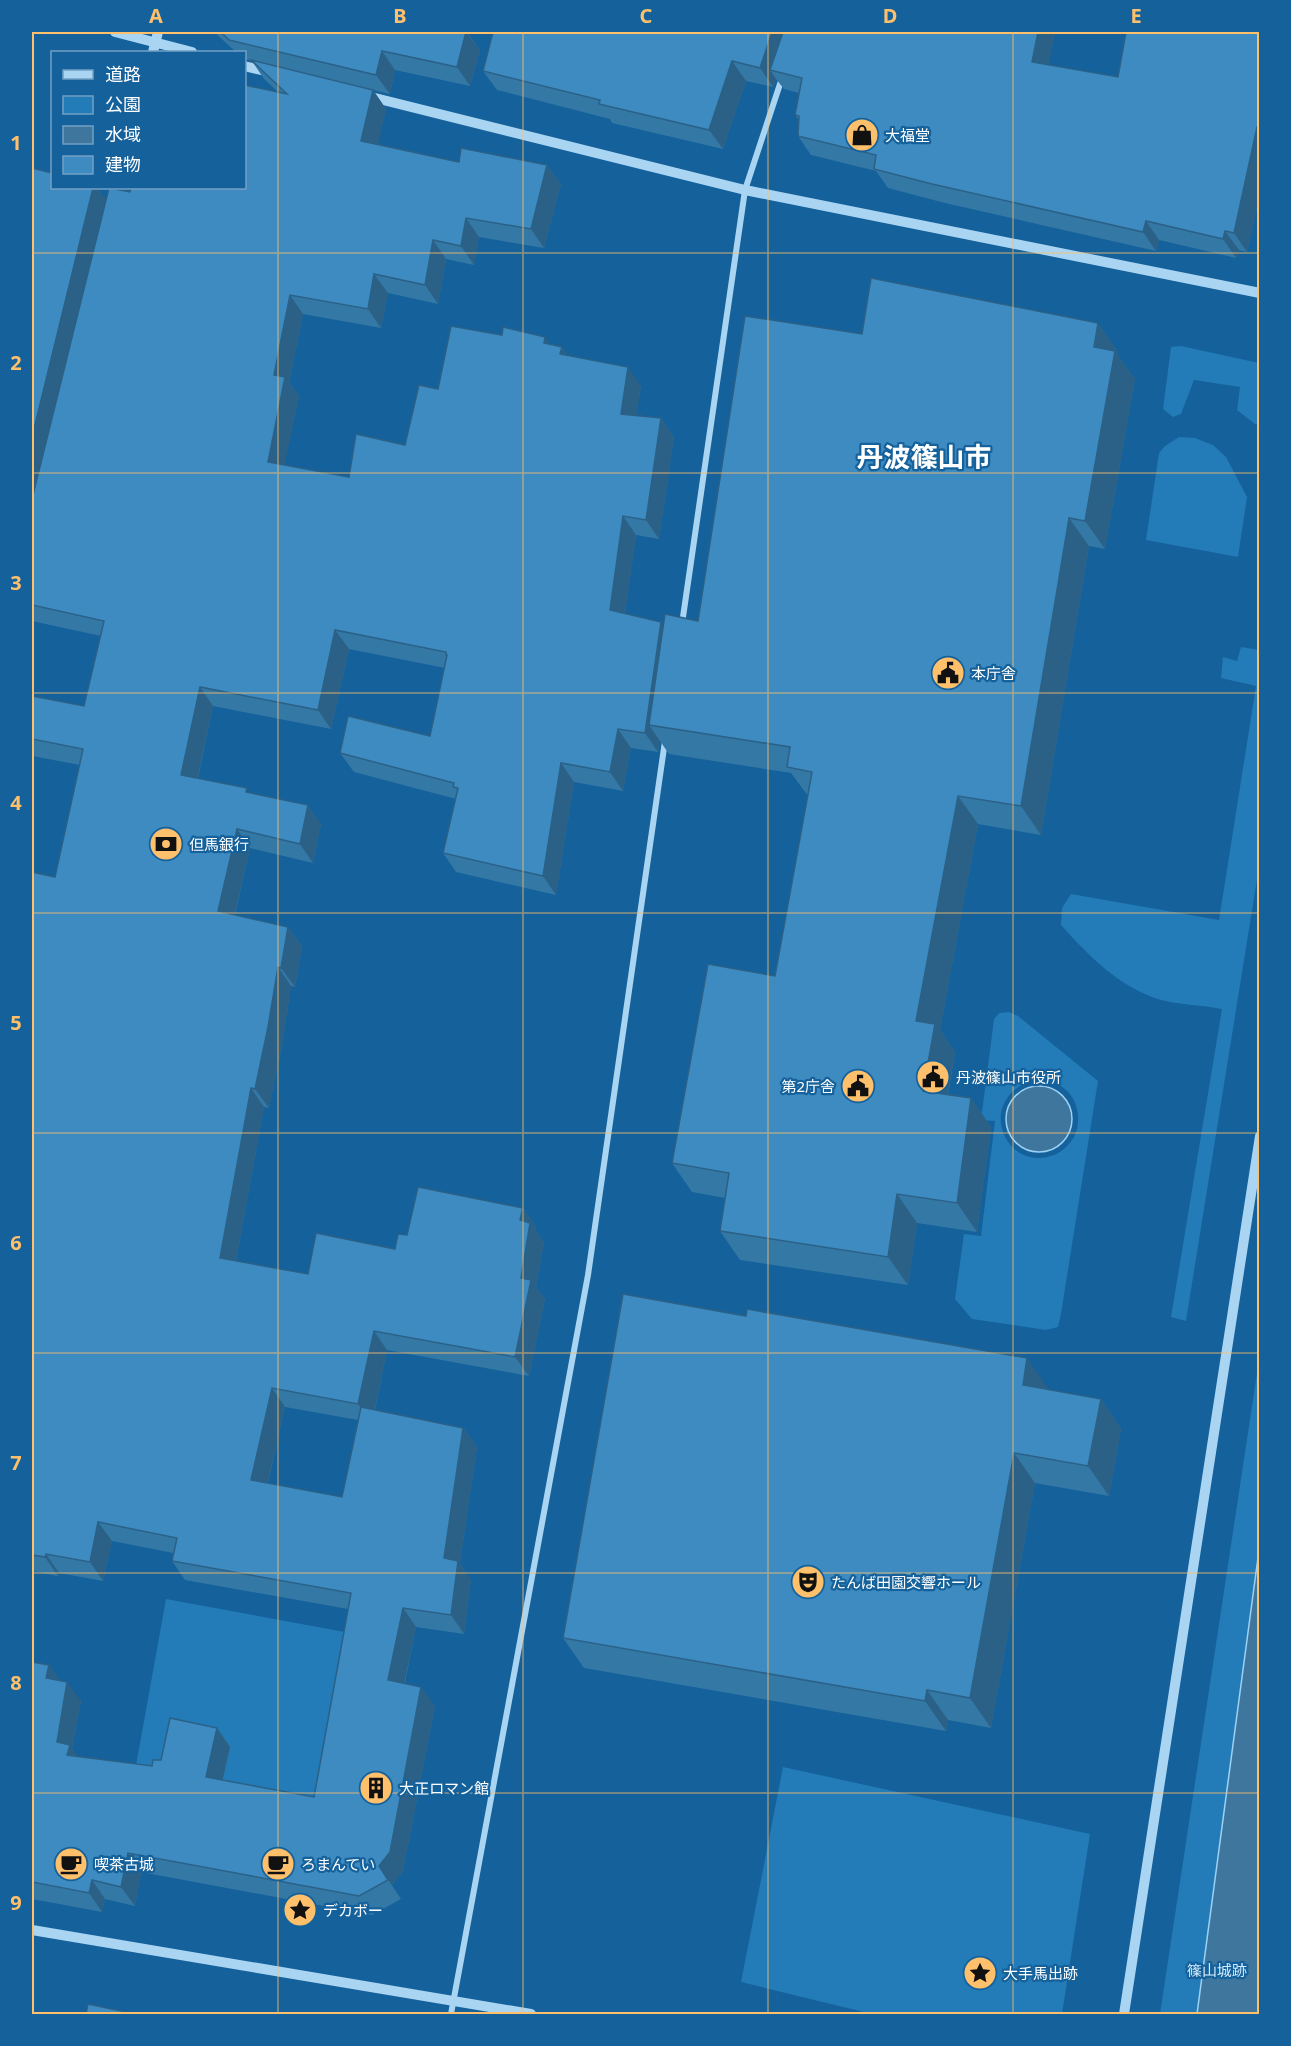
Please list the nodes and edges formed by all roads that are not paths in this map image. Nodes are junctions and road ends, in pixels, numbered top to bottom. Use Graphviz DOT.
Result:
graph roads {
  1 [pos="115,32"];
  2 [pos="158,32"];
  3 [pos="154,48"];
  4 [pos="182,51"];
  5 [pos="786,65"];
  6 [pos="246,66"];
  7 [pos="279,74"];
  8 [pos="361,94"];
  9 [pos="745,190"];
  10 [pos="1260,293"];
  11 [pos="682,626"];
  12 [pos="666,732"];
  13 [pos="1260,1136"];
  14 [pos="32,1930"];
  15 [pos="453,2001"];
  16 [pos="451,2014"];
  17 [pos="531,2014"];
  18 [pos="1124,2014"];
  1 -- 3 [label="street"];
  2 -- 3 [label="street"];
  3 -- 4 [label="street"];
  5 -- 9 [label="street"];
  6 -- 7 [label="street"];
  8 -- 9 [label="street"];
  9 -- 10 [label="street"];
  9 -- 11 [label="street"];
  12 -- 15 [label="street"];
  13 -- 18 [label="street"];
  14 -- 15 [label="street"];
  15 -- 16 [label="street"];
  15 -- 17 [label="street"];
}
